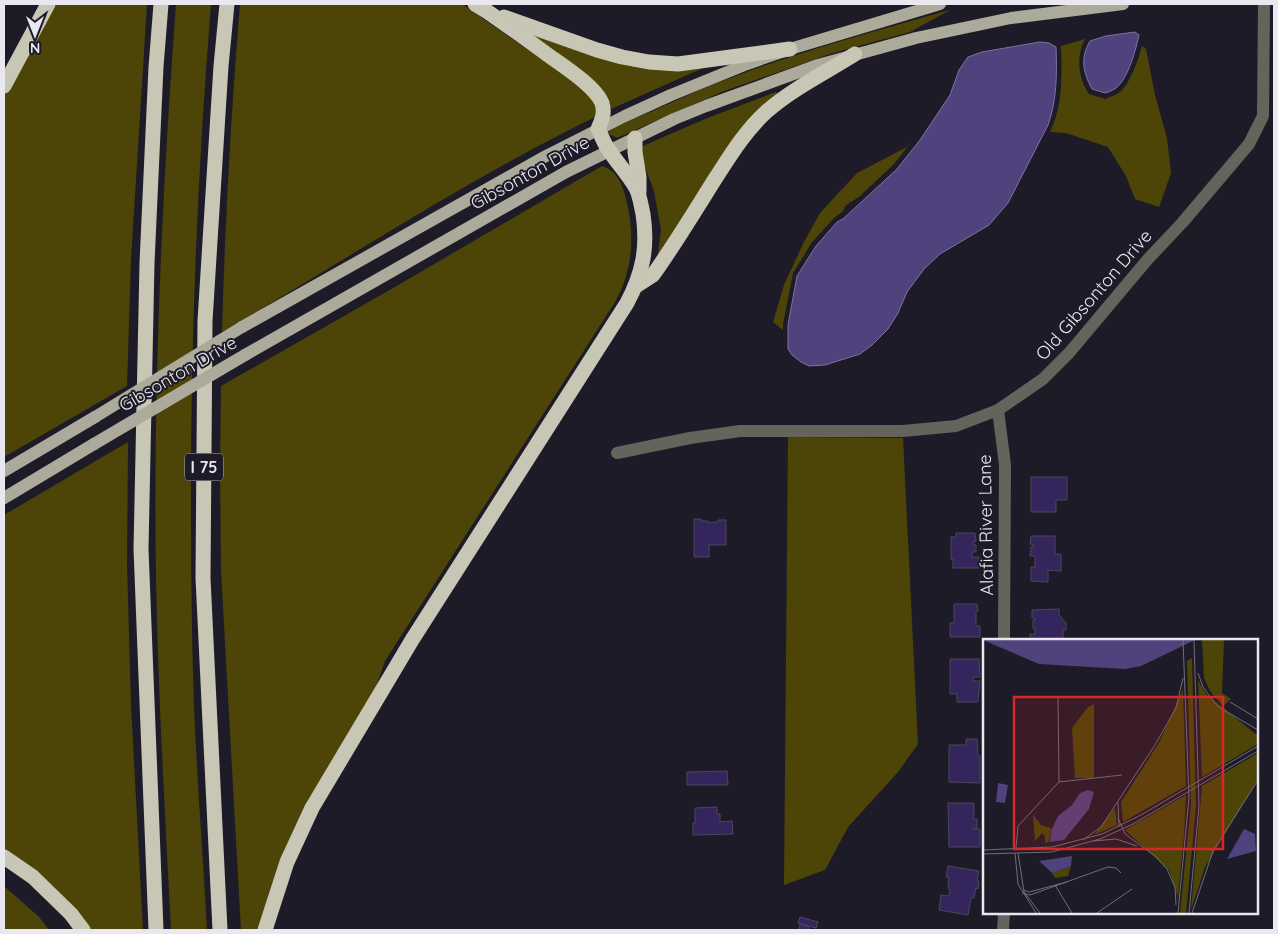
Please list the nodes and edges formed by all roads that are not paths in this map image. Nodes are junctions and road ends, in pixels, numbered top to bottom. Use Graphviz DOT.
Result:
graph roads {
  1 [pos="48,4"];
  2 [pos="161,4"];
  3 [pos="227,4"];
  4 [pos="475,4"];
  5 [pos="940,4"];
  6 [pos="1123,4"];
  7 [pos="1264,4"];
  8 [pos="488,12"];
  9 [pos="790,49"];
  10 [pos="855,54"];
  11 [pos="4,86"];
  12 [pos="598,129"];
  13 [pos="635,138"];
  14 [pos="609,150"];
  15 [pos="638,194"];
  16 [pos="636,286"];
  17 [pos="998,410"];
  18 [pos="617,453"];
  19 [pos="4,471"];
  20 [pos="4,498"];
  21 [pos="1004,639"];
  22 [pos="4,857"];
  23 [pos="1004,914"];
  24 [pos="83,930"];
  25 [pos="156,930"];
  26 [pos="220,930"];
  27 [pos="265,930"];
  28 [pos="1004,930"];
  1 -- 11 [label="highway"];
  2 -- 25 [label="highway"];
  3 -- 26 [label="highway, I 75"];
  4 -- 8 [label="highway"];
  5 -- 9 [label="main road, Gibsonton Drive"];
  6 -- 10 [label="main road, Gibsonton Drive"];
  7 -- 17 [label="street, Old Gibsonton Drive"];
  8 -- 9 [label="highway"];
  8 -- 12 [label="highway"];
  9 -- 12 [label="main road, Gibsonton Drive"];
  10 -- 13 [label="main road, Gibsonton Drive"];
  10 -- 16 [label="highway"];
  12 -- 14 [label="highway"];
  12 -- 19 [label="main road, Gibsonton Drive, bridge"];
  13 -- 14 [label="main road, Gibsonton Drive"];
  13 -- 15 [label="highway"];
  14 -- 15 [label="highway"];
  14 -- 20 [label="main road, Gibsonton Drive, bridge"];
  15 -- 16 [label="highway"];
  16 -- 27 [label="highway"];
  17 -- 18 [label="street, Old Gibsonton Drive"];
  17 -- 21 [label="street, Alafia River Lane"];
  22 -- 24 [label="highway"];
  23 -- 28 [label="street"];
}
